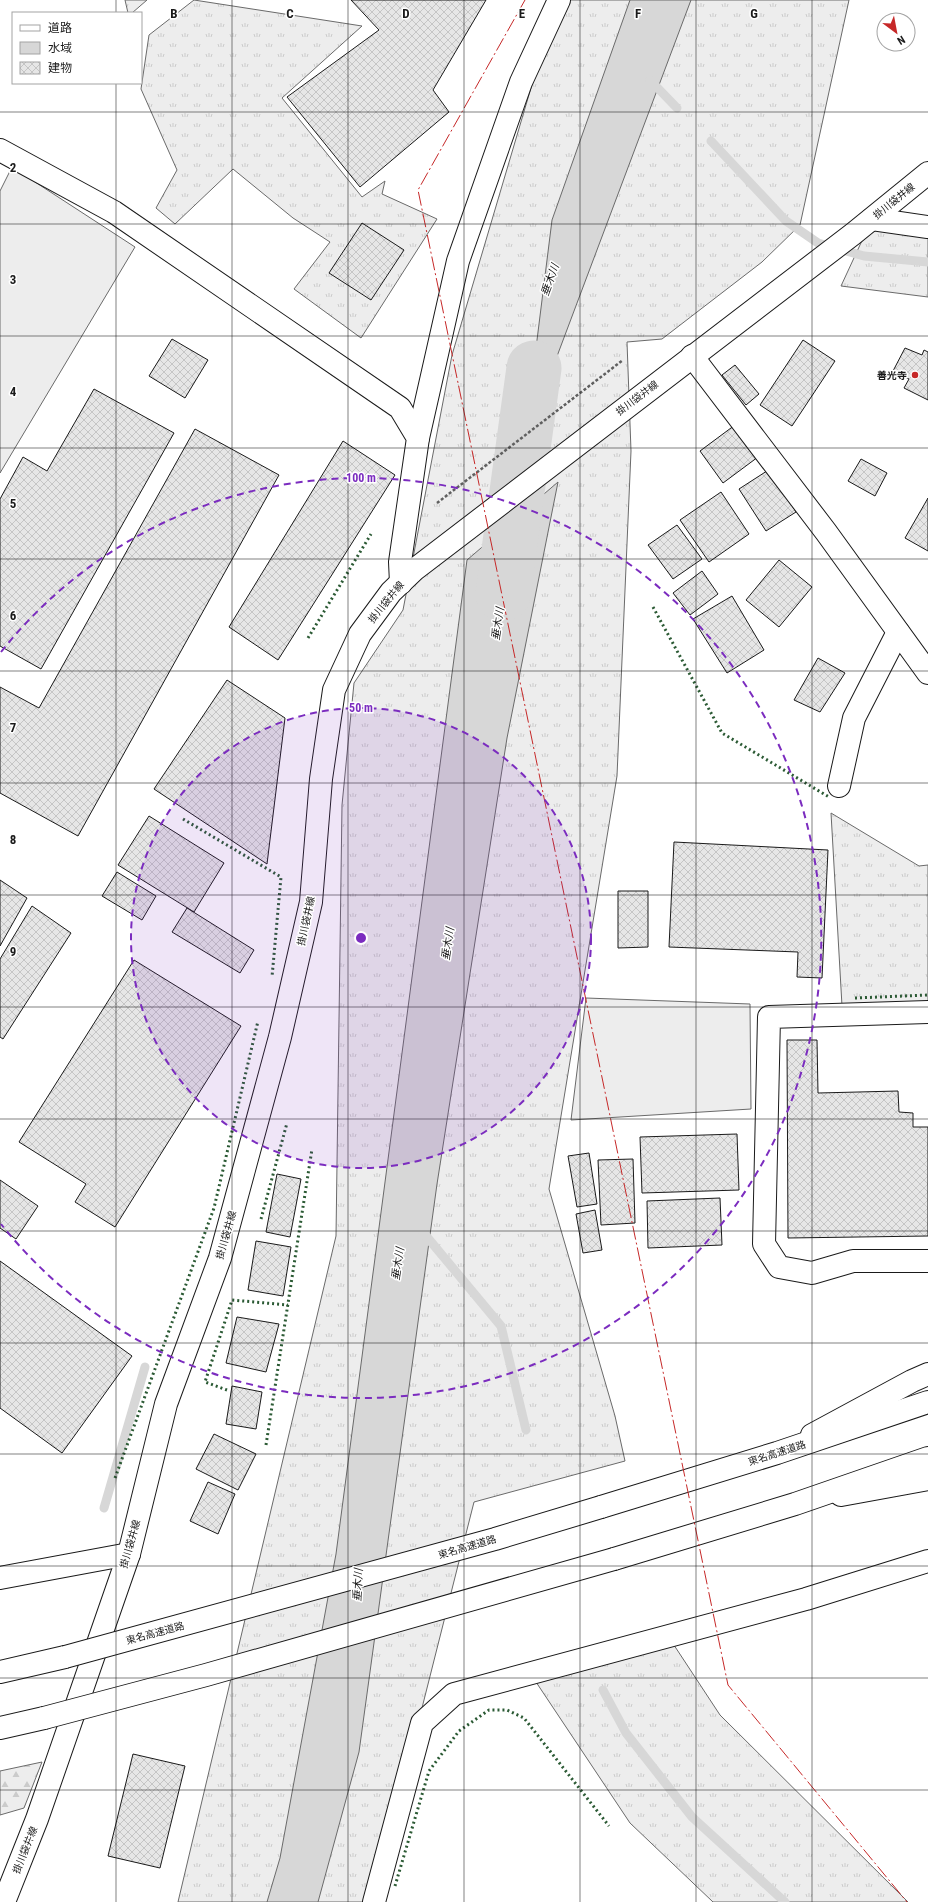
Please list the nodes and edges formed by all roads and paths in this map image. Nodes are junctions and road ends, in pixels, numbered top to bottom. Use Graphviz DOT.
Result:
graph roads {
  1 [pos="559,0"];
  2 [pos="0,150"];
  3 [pos="928,173"];
  4 [pos="872,219"];
  5 [pos="928,226"];
  6 [pos="692,356"];
  7 [pos="623,360"];
  8 [pos="418,438"];
  9 [pos="431,507"];
  10 [pos="407,576"];
  11 [pos="898,632"];
  12 [pos="928,673"];
  13 [pos="839,786"];
  14 [pos="928,1012"];
  15 [pos="928,1261"];
  16 [pos="928,1374"];
  17 [pos="928,1402"];
  18 [pos="777,1453"];
  19 [pos="928,1458"];
  20 [pos="928,1479"];
  21 [pos="795,1504"];
  22 [pos="129,1554"];
  23 [pos="928,1561"];
  24 [pos="0,1578"];
  25 [pos="0,1672"];
  26 [pos="0,1728"];
  27 [pos="9,1900"];
  28 [pos="374,1902"];
  1 -- 8 [label="main road"];
  2 -- 8 [label="main road"];
  3 -- 4 [label="main road, 掛川袋井線"];
  4 -- 5 [label="main road"];
  4 -- 6 [label="main road, 掛川袋井線"];
  6 -- 10 [label="main road, 掛川袋井線"];
  6 -- 11 [label="main road"];
  7 -- 9 [label="path"];
  8 -- 10 [label="main road"];
  10 -- 22 [label="main road, 掛川袋井線"];
  11 -- 12 [label="main road"];
  11 -- 13 [label="main road"];
  14 -- 15 [label="main road"];
  16 -- 18 [label="main road"];
  17 -- 18 [label="main road, 東名高速道路"];
  18 -- 25 [label="main road, 東名高速道路, bridge"];
  19 -- 21 [label="main road"];
  20 -- 21 [label="main road"];
  21 -- 26 [label="main road, bridge"];
  22 -- 24 [label="main road"];
  22 -- 27 [label="main road, 掛川袋井線"];
  23 -- 28 [label="main road"];
}
